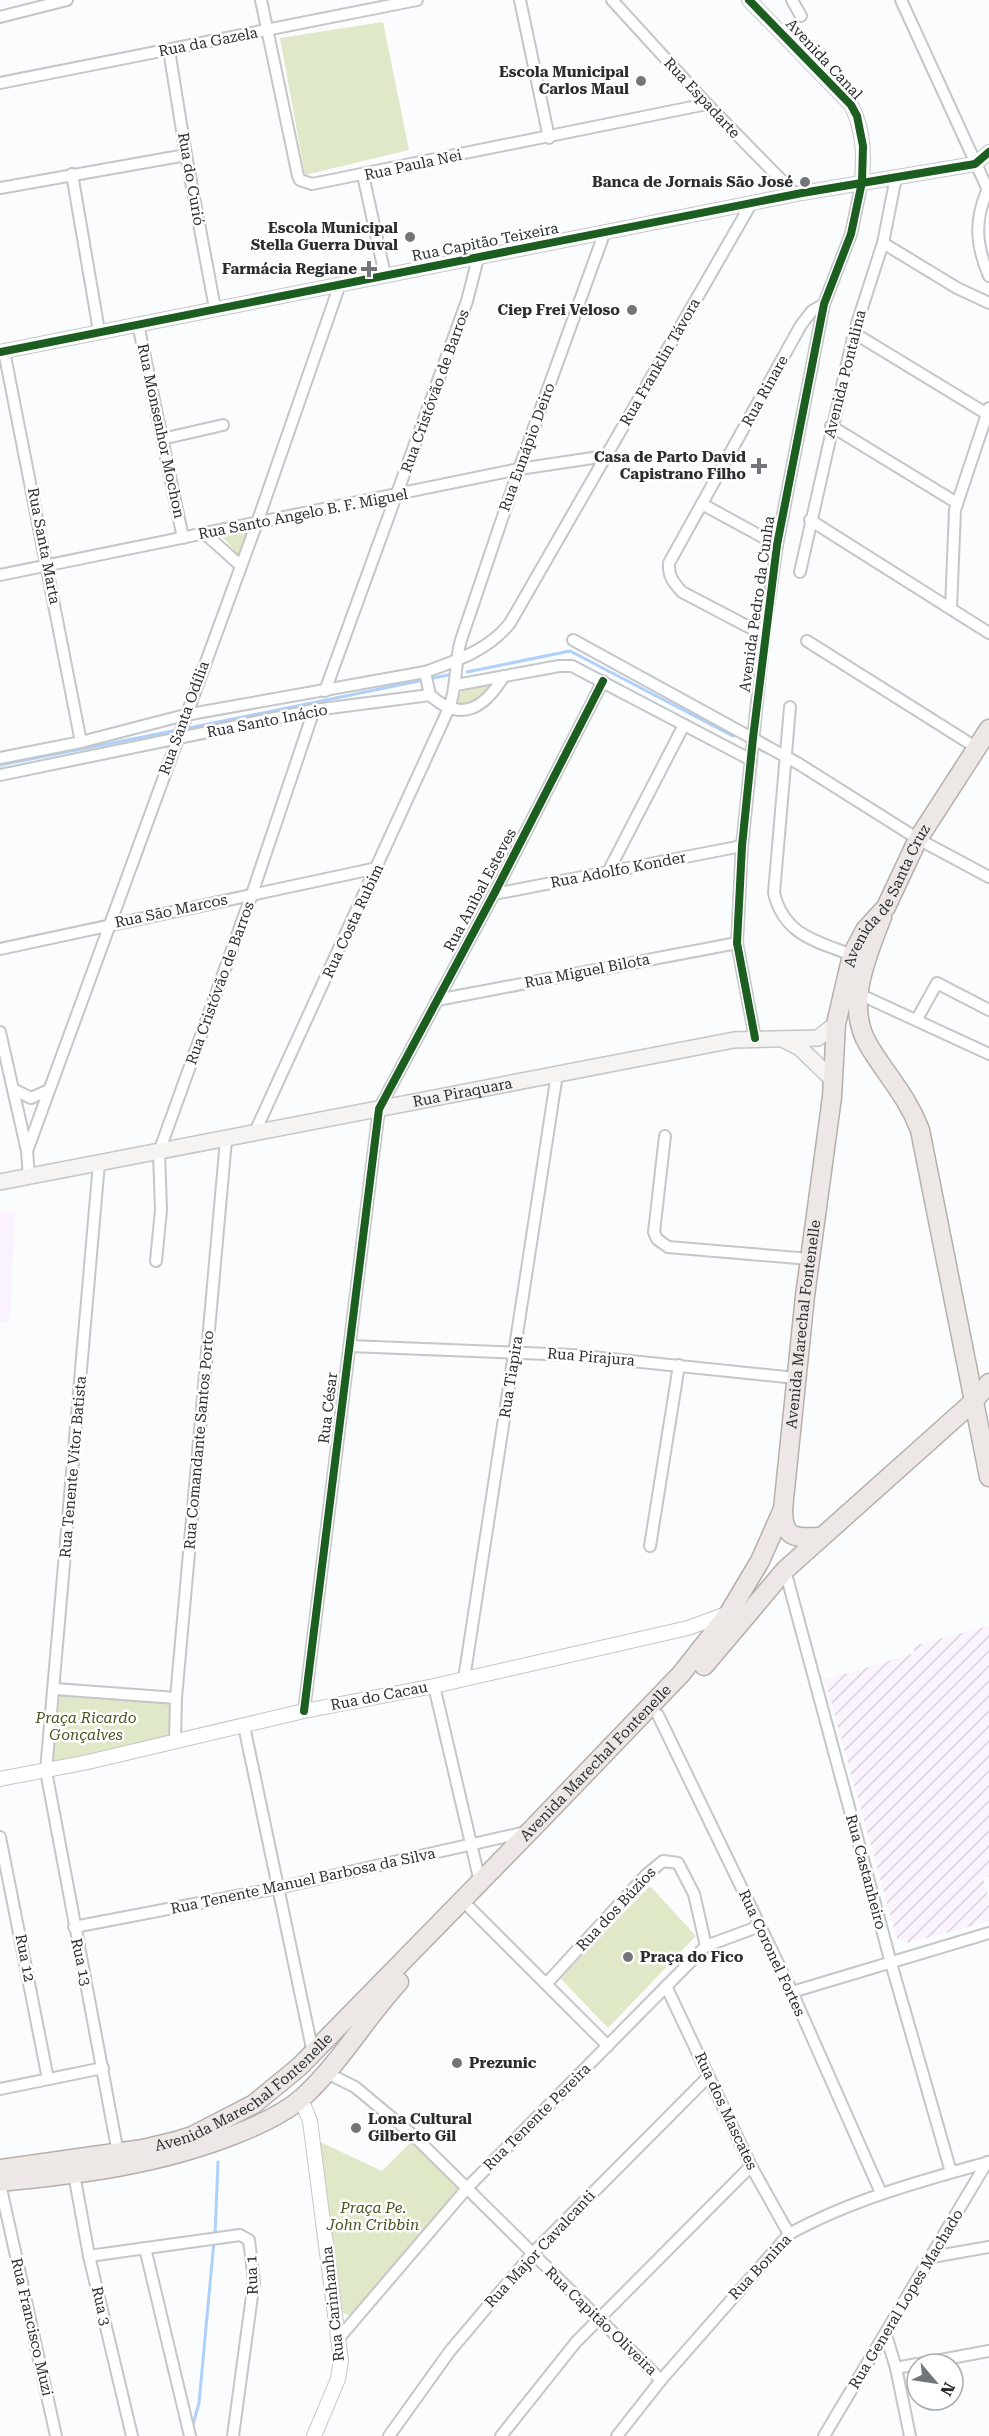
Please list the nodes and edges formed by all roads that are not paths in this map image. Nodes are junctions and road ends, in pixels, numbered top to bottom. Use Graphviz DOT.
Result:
graph roads {
  1 [pos="67,0"];
  2 [pos="261,0"];
  3 [pos="417,0"];
  4 [pos="520,0"];
  5 [pos="612,0"];
  6 [pos="749,0"];
  7 [pos="792,0"];
  8 [pos="901,0"];
  9 [pos="801,16"];
  10 [pos="0,17"];
  11 [pos="267,30"];
  12 [pos="169,50"];
  13 [pos="0,83"];
  14 [pos="706,104"];
  15 [pos="549,138"];
  16 [pos="989,152"];
  17 [pos="186,155"];
  18 [pos="975,164"];
  19 [pos="72,174"];
  20 [pos="363,175"];
  21 [pos="877,180"];
  22 [pos="0,188"];
  23 [pos="988,192"];
  24 [pos="795,194"];
  25 [pos="751,204"];
  26 [pos="603,234"];
  27 [pos="883,243"];
  28 [pos="478,258"];
  29 [pos="385,274"];
  30 [pos="989,276"];
  31 [pos="340,285"];
  32 [pos="989,303"];
  33 [pos="824,304"];
  34 [pos="215,308"];
  35 [pos="138,324"];
  36 [pos="99,331"];
  37 [pos="854,333"];
  38 [pos="2,351"];
  39 [pos="988,411"];
  40 [pos="223,425"];
  41 [pos="831,426"];
  42 [pos="162,439"];
  43 [pos="606,456"];
  44 [pos="519,469"];
  45 [pos="398,495"];
  46 [pos="957,503"];
  47 [pos="702,504"];
  48 [pos="258,520"];
  49 [pos="810,520"];
  50 [pos="204,533"];
  51 [pos="183,538"];
  52 [pos="777,545"];
  53 [pos="48,565"];
  54 [pos="240,565"];
  55 [pos="800,572"];
  56 [pos="0,575"];
  57 [pos="951,608"];
  58 [pos="989,633"];
  59 [pos="764,635"];
  60 [pos="573,640"];
  61 [pos="807,641"];
  62 [pos="456,673"];
  63 [pos="425,674"];
  64 [pos="504,676"];
  65 [pos="603,681"];
  66 [pos="325,691"];
  67 [pos="429,692"];
  68 [pos="790,707"];
  69 [pos="449,708"];
  70 [pos="314,710"];
  71 [pos="684,725"];
  72 [pos="180,728"];
  73 [pos="989,729"];
  74 [pos="756,740"];
  75 [pos="81,742"];
  76 [pos="977,748"];
  77 [pos="783,755"];
  78 [pos="0,758"];
  79 [pos="751,760"];
  80 [pos="0,775"];
  81 [pos="918,839"];
  82 [pos="742,846"];
  83 [pos="377,868"];
  84 [pos="608,872"];
  85 [pos="989,877"];
  86 [pos="252,894"];
  87 [pos="494,894"];
  88 [pos="886,907"];
  89 [pos="107,926"];
  90 [pos="737,943"];
  91 [pos="0,949"];
  92 [pos="852,955"];
  93 [pos="852,998"];
  94 [pos="437,1000"];
  95 [pos="989,1010"];
  96 [pos="836,1020"];
  97 [pos="917,1020"];
  98 [pos="0,1032"];
  99 [pos="755,1038"];
  100 [pos="783,1040"];
  101 [pos="989,1054"];
  102 [pos="557,1074"];
  103 [pos="833,1080"];
  104 [pos="13,1089"];
  105 [pos="49,1090"];
  106 [pos="379,1109"];
  107 [pos="254,1134"];
  108 [pos="665,1136"];
  109 [pos="226,1140"];
  110 [pos="27,1151"];
  111 [pos="159,1152"];
  112 [pos="99,1163"];
  113 [pos="29,1177"];
  114 [pos="0,1182"];
  115 [pos="810,1259"];
  116 [pos="156,1261"];
  117 [pos="350,1346"];
  118 [pos="515,1352"];
  119 [pos="679,1365"];
  120 [pos="966,1368"];
  121 [pos="796,1377"];
  122 [pos="989,1377"];
  123 [pos="989,1383"];
  124 [pos="974,1402"];
  125 [pos="989,1477"];
  126 [pos="783,1509"];
  127 [pos="820,1537"];
  128 [pos="650,1546"];
  129 [pos="764,1552"];
  130 [pos="785,1570"];
  131 [pos="729,1613"];
  132 [pos="688,1628"];
  133 [pos="702,1651"];
  134 [pos="464,1679"];
  135 [pos="434,1686"];
  136 [pos="55,1689"];
  137 [pos="176,1698"];
  138 [pos="304,1711"];
  139 [pos="658,1715"];
  140 [pos="244,1726"];
  141 [pos="176,1741"];
  142 [pos="46,1771"];
  143 [pos="0,1779"];
  144 [pos="531,1830"];
  145 [pos="0,1836"];
  146 [pos="472,1846"];
  147 [pos="480,1882"];
  148 [pos="278,1888"];
  149 [pos="470,1908"];
  150 [pos="760,1926"];
  151 [pos="74,1927"];
  152 [pos="989,1933"];
  153 [pos="706,1946"];
  154 [pos="891,1964"];
  155 [pos="547,1983"];
  156 [pos="666,1986"];
  157 [pos="792,1992"];
  158 [pos="608,2046"];
  159 [pos="313,2053"];
  160 [pos="103,2068"];
  161 [pos="327,2073"];
  162 [pos="708,2077"];
  163 [pos="48,2079"];
  164 [pos="0,2089"];
  165 [pos="301,2099"];
  166 [pos="254,2104"];
  167 [pos="118,2153"];
  168 [pos="988,2162"];
  169 [pos="751,2166"];
  170 [pos="0,2169"];
  171 [pos="951,2172"];
  172 [pos="74,2174"];
  173 [pos="0,2183"];
  174 [pos="468,2187"];
  175 [pos="882,2193"];
  176 [pos="789,2234"];
  177 [pos="989,2247"];
  178 [pos="145,2248"];
  179 [pos="532,2254"];
  180 [pos="89,2256"];
  181 [pos="932,2257"];
  182 [pos="599,2320"];
  183 [pos="886,2335"];
  184 [pos="339,2338"];
  185 [pos="989,2351"];
  186 [pos="965,2355"];
  187 [pos="905,2366"];
  188 [pos="896,2368"];
  189 [pos="661,2380"];
  190 [pos="56,2436"];
  191 [pos="132,2436"];
  192 [pos="190,2436"];
  193 [pos="233,2436"];
  194 [pos="314,2436"];
  195 [pos="389,2436"];
  196 [pos="501,2436"];
  197 [pos="617,2436"];
  198 [pos="824,2436"];
  199 [pos="910,2436"];
  1 -- 10 [label="street"];
  2 -- 11 [label="street, Rua Paula Nei"];
  3 -- 11 [label="street, Rua da Gazela"];
  4 -- 15 [label="street"];
  5 -- 14 [label="street, Rua Espadarte"];
  6 -- 21 [label="street, Avenida Canal"];
  7 -- 9 [label="street"];
  8 -- 18 [label="street"];
  11 -- 12 [label="street, Rua da Gazela"];
  11 -- 20 [label="street, Rua Paula Nei"];
  12 -- 13 [label="street, Rua da Gazela"];
  12 -- 17 [label="street, Rua do Curió"];
  14 -- 15 [label="street, Rua Paula Nei"];
  14 -- 24 [label="street, Rua Espadarte"];
  15 -- 20 [label="street, Rua Paula Nei"];
  16 -- 18 [label="street"];
  17 -- 19 [label="street"];
  17 -- 34 [label="street, Rua do Curió"];
  18 -- 21 [label="street, Rua Capitão Teixeira"];
  18 -- 23 [label="street"];
  19 -- 22 [label="street"];
  19 -- 36 [label="street"];
  20 -- 29 [label="street"];
  21 -- 24 [label="street, Rua Capitão Teixeira"];
  21 -- 27 [label="street, Avenida Pontalina"];
  21 -- 33 [label="street, Avenida Pedro da Cunha"];
  23 -- 30 [label="street"];
  24 -- 25 [label="street, Rua Capitão Teixeira"];
  25 -- 26 [label="street, Rua Capitão Teixeira"];
  25 -- 43 [label="street, Rua Franklin Távora"];
  26 -- 28 [label="street, Rua Capitão Teixeira"];
  26 -- 44 [label="street, Rua Eunápio Deiro"];
  27 -- 32 [label="street"];
  27 -- 37 [label="street, Avenida Pontalina"];
  28 -- 29 [label="street, Rua Capitão Teixeira"];
  28 -- 45 [label="street, Rua Cristóvão de Barros"];
  29 -- 31 [label="street, Rua Capitão Teixeira"];
  31 -- 34 [label="street, Rua Capitão Teixeira"];
  31 -- 48 [label="street, Rua Santa Odília"];
  33 -- 47 [label="street, Rua Rinare"];
  33 -- 52 [label="street, Avenida Pedro da Cunha"];
  34 -- 35 [label="street, Rua Capitão Teixeira"];
  35 -- 36 [label="street, Rua Capitão Teixeira"];
  35 -- 42 [label="street, Rua Monsenhor Mochon"];
  36 -- 38 [label="street, Rua Capitão Teixeira"];
  37 -- 39 [label="street"];
  37 -- 41 [label="street, Avenida Pontalina"];
  38 -- 53 [label="street, Rua Santa Marta"];
  39 -- 46 [label="street"];
  40 -- 42 [label="street"];
  41 -- 46 [label="street"];
  41 -- 49 [label="street, Avenida Pontalina"];
  42 -- 51 [label="street, Rua Monsenhor Mochon"];
  43 -- 44 [label="street, Rua Santo Angelo B. F. Miguel"];
  43 -- 62 [label="street, Rua Franklin Távora"];
  44 -- 45 [label="street, Rua Santo Angelo B. F. Miguel"];
  44 -- 62 [label="street, Rua Eunápio Deiro"];
  45 -- 48 [label="street, Rua Santo Angelo B. F. Miguel"];
  45 -- 66 [label="street, Rua Cristóvão de Barros"];
  46 -- 57 [label="street"];
  47 -- 52 [label="street"];
  47 -- 59 [label="street, Rua Rinare"];
  48 -- 50 [label="street, Rua Santo Angelo B. F. Miguel"];
  48 -- 54 [label="street, Rua Santa Odília"];
  49 -- 55 [label="street, Avenida Pontalina"];
  49 -- 57 [label="street"];
  50 -- 51 [label="street, Rua Santo Angelo B. F. Miguel"];
  50 -- 54 [label="street"];
  51 -- 53 [label="street, Rua Santo Angelo B. F. Miguel"];
  52 -- 59 [label="street, Avenida Pedro da Cunha"];
  53 -- 56 [label="street, Rua Santo Angelo B. F. Miguel"];
  53 -- 75 [label="street, Rua Santa Marta"];
  54 -- 72 [label="street, Rua Santa Odília"];
  57 -- 58 [label="street"];
  59 -- 74 [label="street, Avenida Pedro da Cunha"];
  60 -- 74 [label="street"];
  61 -- 76 [label="street"];
  62 -- 63 [label="street, Rua Santo Inácio"];
  62 -- 64 [label="street"];
  62 -- 69 [label="street, Rua Eunápio Deiro"];
  63 -- 66 [label="street, Rua Santo Inácio"];
  63 -- 67 [label="street"];
  64 -- 65 [label="street"];
  64 -- 69 [label="street"];
  65 -- 71 [label="street"];
  65 -- 87 [label="street, Rua Anibal Esteves"];
  66 -- 72 [label="street, Rua Santo Inácio"];
  67 -- 69 [label="street"];
  67 -- 70 [label="street, Rua Santo Inácio"];
  68 -- 77 [label="street"];
  69 -- 83 [label="street, Rua Costa Rubim"];
  70 -- 72 [label="street, Rua Santo Inácio"];
  70 -- 86 [label="street, Rua Cristóvão de Barros"];
  71 -- 79 [label="street"];
  71 -- 84 [label="street"];
  72 -- 75 [label="street, Rua Santo Inácio"];
  72 -- 80 [label="street, Rua Santo Inácio"];
  72 -- 89 [label="street, Rua Santa Odília"];
  73 -- 76 [label="main road, Avenida de Santa Cruz"];
  74 -- 77 [label="street"];
  74 -- 79 [label="street, Avenida Pedro da Cunha"];
  75 -- 78 [label="street, Rua Santo Inácio"];
  76 -- 81 [label="main road, Avenida de Santa Cruz"];
  77 -- 81 [label="street"];
  77 -- 92 [label="street"];
  79 -- 82 [label="street, Avenida Pedro da Cunha"];
  81 -- 85 [label="street"];
  81 -- 88 [label="main road, Avenida de Santa Cruz"];
  82 -- 84 [label="street, Rua Adolfo Konder"];
  82 -- 90 [label="street, Avenida Pedro da Cunha"];
  83 -- 86 [label="street, Rua Sāo Marcos"];
  83 -- 107 [label="street, Rua Costa Rubim"];
  84 -- 87 [label="street, Rua Adolfo Konder"];
  86 -- 89 [label="street, Rua Sāo Marcos"];
  86 -- 111 [label="street, Rua Cristóvão de Barros"];
  87 -- 94 [label="street, Rua Anibal Esteves"];
  88 -- 92 [label="main road, Avenida de Santa Cruz"];
  88 -- 93 [label="main road"];
  89 -- 91 [label="street, Rua Sāo Marcos"];
  89 -- 105 [label="street, Rua Santa Odília"];
  90 -- 94 [label="street, Rua Miguel Bilota"];
  90 -- 99 [label="street, Avenida Pedro da Cunha"];
  92 -- 93 [label="main road, Avenida de Santa Cruz"];
  93 -- 96 [label="main road, Avenida de Santa Cruz"];
  93 -- 97 [label="street"];
  93 -- 120 [label="main road"];
  94 -- 106 [label="street, Rua Anibal Esteves"];
  95 -- 97 [label="street"];
  96 -- 100 [label="main road, Rua Piraquara"];
  96 -- 103 [label="main road, Avenida de Santa Cruz"];
  97 -- 101 [label="street"];
  98 -- 104 [label="street"];
  99 -- 100 [label="main road, Rua Piraquara"];
  99 -- 102 [label="main road, Rua Piraquara"];
  100 -- 103 [label="main road, Rua Piraquara"];
  102 -- 106 [label="main road, Rua Piraquara"];
  102 -- 118 [label="street, Rua Tiapira"];
  103 -- 115 [label="main road, Avenida Marechal Fontenelle"];
  104 -- 105 [label="street"];
  104 -- 110 [label="street"];
  105 -- 110 [label="street, Rua Santa Odília"];
  106 -- 107 [label="main road, Rua Piraquara"];
  106 -- 117 [label="street, Rua César"];
  107 -- 109 [label="main road, Rua Piraquara"];
  108 -- 115 [label="street"];
  109 -- 111 [label="main road, Rua Piraquara"];
  109 -- 137 [label="street, Rua Comandante Santos Porto"];
  110 -- 113 [label="street"];
  111 -- 112 [label="main road, Rua Piraquara"];
  111 -- 116 [label="street, Rua Cristóvão de Barros"];
  112 -- 113 [label="main road, Rua Piraquara"];
  112 -- 136 [label="street, Rua Tenente Vítor Batista"];
  113 -- 114 [label="main road, Rua Piraquara"];
  115 -- 121 [label="main road, Avenida Marechal Fontenelle"];
  117 -- 118 [label="street, Rua Pirajura"];
  117 -- 138 [label="street, Rua César"];
  118 -- 119 [label="street, Rua Pirajura"];
  118 -- 134 [label="street, Rua Tiapira"];
  119 -- 121 [label="street, Rua Pirajura"];
  119 -- 128 [label="street"];
  120 -- 122 [label="main road"];
  120 -- 124 [label="main road"];
  121 -- 126 [label="main road, Avenida Marechal Fontenelle"];
  123 -- 124 [label="main road, Avenida Marechal Fontenelle"];
  124 -- 125 [label="main road"];
  124 -- 127 [label="main road, Avenida Marechal Fontenelle"];
  126 -- 127 [label="main road"];
  126 -- 129 [label="main road, Avenida Marechal Fontenelle"];
  127 -- 130 [label="main road, Avenida Marechal Fontenelle"];
  129 -- 130 [label="main road"];
  129 -- 131 [label="main road, Avenida Marechal Fontenelle"];
  130 -- 139 [label="main road, Avenida Marechal Fontenelle"];
  130 -- 154 [label="street, Rua Castanheiro"];
  131 -- 132 [label="street, Rua do Cacau"];
  131 -- 133 [label="main road, Avenida Marechal Fontenelle"];
  132 -- 133 [label="street"];
  132 -- 134 [label="street, Rua do Cacau"];
  133 -- 144 [label="main road, Avenida Marechal Fontenelle"];
  134 -- 135 [label="street, Rua do Cacau"];
  135 -- 138 [label="street, Rua do Cacau"];
  135 -- 146 [label="street"];
  136 -- 137 [label="street"];
  136 -- 142 [label="street, Rua Tenente Vítor Batista"];
  137 -- 141 [label="street, Rua Comandante Santos Porto"];
  138 -- 140 [label="street, Rua do Cacau"];
  139 -- 149 [label="main road, Avenida Marechal Fontenelle"];
  139 -- 150 [label="street, Rua Coronel Fortes"];
  140 -- 141 [label="street, Rua do Cacau"];
  140 -- 148 [label="street"];
  141 -- 142 [label="street, Rua do Cacau"];
  142 -- 143 [label="street, Rua do Cacau"];
  142 -- 151 [label="street, Rua 13"];
  144 -- 146 [label="street, Rua Tenente Manuel Barbosa da Silva"];
  144 -- 147 [label="main road, Avenida Marechal Fontenelle"];
  145 -- 163 [label="street, Rua 12"];
  146 -- 147 [label="street"];
  146 -- 148 [label="street, Rua Tenente Manuel Barbosa da Silva"];
  147 -- 159 [label="main road, Avenida Marechal Fontenelle"];
  148 -- 151 [label="street, Rua Tenente Manuel Barbosa da Silva"];
  148 -- 159 [label="street"];
  149 -- 155 [label="street"];
  149 -- 161 [label="main road, Avenida Marechal Fontenelle"];
  150 -- 153 [label="street, Rua Tenente Pereira"];
  150 -- 157 [label="street, Rua Coronel Fortes"];
  151 -- 160 [label="street, Rua 13"];
  152 -- 154 [label="street"];
  153 -- 155 [label="street, Rua dos Búzios"];
  153 -- 156 [label="street, Rua Tenente Pereira"];
  154 -- 157 [label="street"];
  154 -- 171 [label="street, Rua Castanheiro"];
  155 -- 158 [label="street"];
  156 -- 158 [label="street, Rua Tenente Pereira"];
  156 -- 162 [label="street, Rua dos Mascates"];
  157 -- 175 [label="street, Rua Coronel Fortes"];
  158 -- 174 [label="street, Rua Tenente Pereira"];
  159 -- 166 [label="main road, Avenida Marechal Fontenelle"];
  160 -- 163 [label="street"];
  160 -- 167 [label="street, Rua 13"];
  161 -- 165 [label="main road, Avenida Marechal Fontenelle"];
  161 -- 174 [label="street, Rua Capitão Oliveira"];
  162 -- 169 [label="street, Rua dos Mascates"];
  162 -- 179 [label="street, Rua Major Cavalcanti"];
  163 -- 164 [label="street"];
  165 -- 166 [label="main road"];
  165 -- 172 [label="main road, Avenida Marechal Fontenelle"];
  165 -- 184 [label="street, Rua Carinhanha"];
  166 -- 167 [label="main road, Avenida Marechal Fontenelle"];
  167 -- 170 [label="main road, Avenida Marechal Fontenelle"];
  168 -- 171 [label="street, Rua Bonina"];
  168 -- 181 [label="street, Rua General Lopes Machado"];
  169 -- 176 [label="street, Rua dos Mascates"];
  169 -- 182 [label="street"];
  171 -- 175 [label="street, Rua Bonina"];
  172 -- 173 [label="main road, Avenida Marechal Fontenelle"];
  172 -- 180 [label="street, Rua 3"];
  173 -- 190 [label="street, Rua Francisco Muzi"];
  174 -- 179 [label="street, Rua Capitão Oliveira"];
  174 -- 184 [label="street, Rua Tenente Pereira"];
  175 -- 176 [label="street, Rua Bonina"];
  176 -- 189 [label="street, Rua Bonina"];
  177 -- 181 [label="street"];
  178 -- 180 [label="street, Rua 1"];
  178 -- 192 [label="street"];
  178 -- 193 [label="street, Rua 1"];
  179 -- 182 [label="street, Rua Capitão Oliveira"];
  179 -- 195 [label="street, Rua Major Cavalcanti"];
  180 -- 191 [label="street, Rua 3"];
  181 -- 183 [label="street, Rua General Lopes Machado"];
  182 -- 189 [label="street, Rua Capitão Oliveira"];
  182 -- 196 [label="street"];
  183 -- 188 [label="street"];
  183 -- 198 [label="street, Rua General Lopes Machado"];
  184 -- 194 [label="street, Rua Carinhanha"];
  185 -- 186 [label="street"];
  187 -- 188 [label="street"];
  188 -- 199 [label="street"];
  189 -- 197 [label="street, Rua Bonina"];
}
